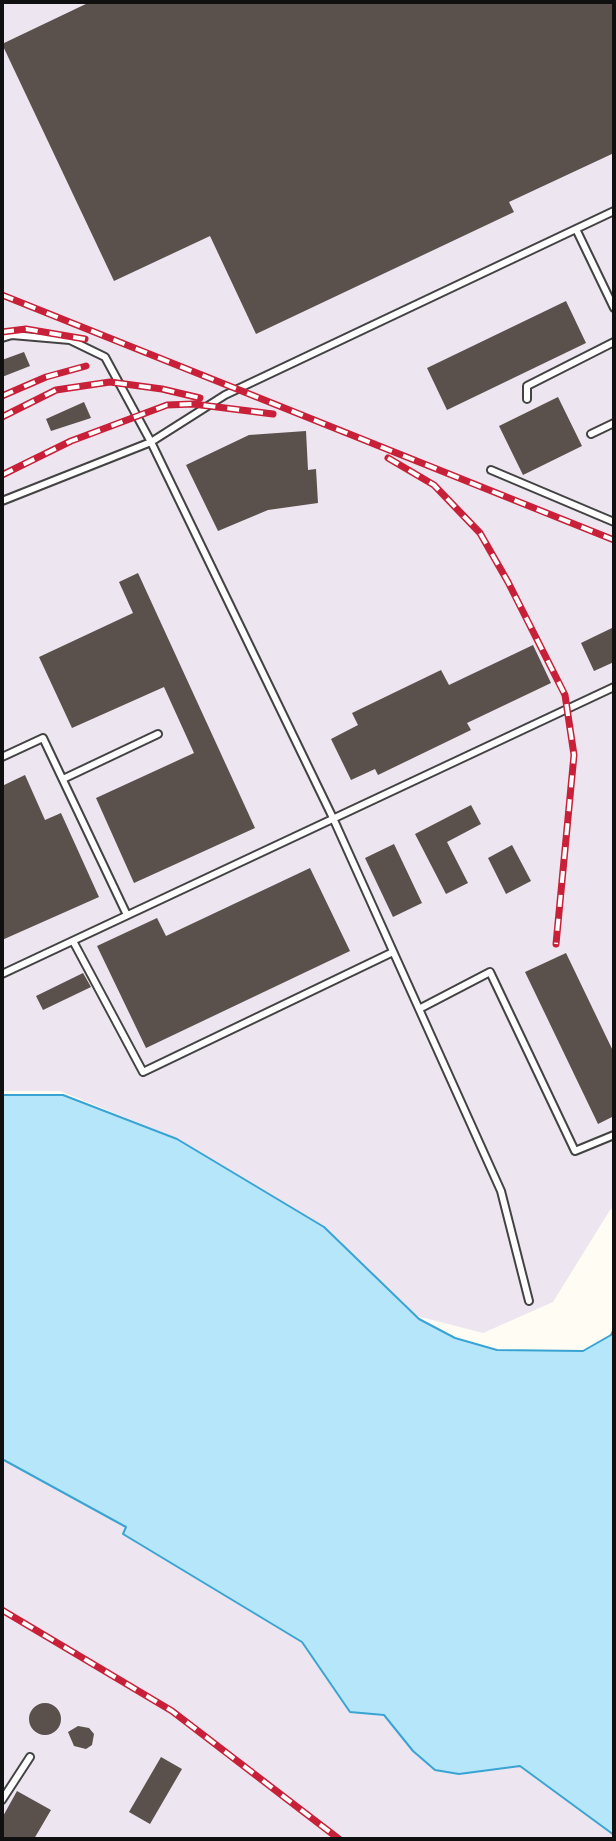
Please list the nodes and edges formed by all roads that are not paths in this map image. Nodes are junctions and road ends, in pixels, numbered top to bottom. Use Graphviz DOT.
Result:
graph roads {
  1 [pos="614,211"];
  2 [pos="576,229"];
  3 [pos="614,308"];
  4 [pos="2,338"];
  5 [pos="614,342"];
  6 [pos="527,399"];
  7 [pos="614,423"];
  8 [pos="591,434"];
  9 [pos="151,442"];
  10 [pos="491,470"];
  11 [pos="2,501"];
  12 [pos="614,522"];
  13 [pos="614,687"];
  14 [pos="158,734"];
  15 [pos="2,757"];
  16 [pos="63,779"];
  17 [pos="333,818"];
  18 [pos="127,915"];
  19 [pos="73,941"];
  20 [pos="393,952"];
  21 [pos="2,974"];
  22 [pos="419,1009"];
  23 [pos="614,1135"];
  24 [pos="529,1301"];
  25 [pos="30,1757"];
  26 [pos="2,1800"];
  1 -- 2 [label="lane"];
  2 -- 3 [label="lane"];
  2 -- 9 [label="lane"];
  4 -- 9 [label="lane"];
  5 -- 6 [label="lane"];
  7 -- 8 [label="lane"];
  9 -- 11 [label="lane"];
  9 -- 17 [label="lane"];
  10 -- 12 [label="lane"];
  13 -- 17 [label="lane"];
  14 -- 16 [label="lane"];
  15 -- 16 [label="lane"];
  16 -- 18 [label="lane"];
  17 -- 18 [label="lane"];
  17 -- 20 [label="lane"];
  18 -- 19 [label="lane"];
  19 -- 20 [label="lane"];
  19 -- 21 [label="lane"];
  20 -- 22 [label="lane"];
  22 -- 23 [label="lane"];
  22 -- 24 [label="lane"];
  25 -- 26 [label="lane"];
}
